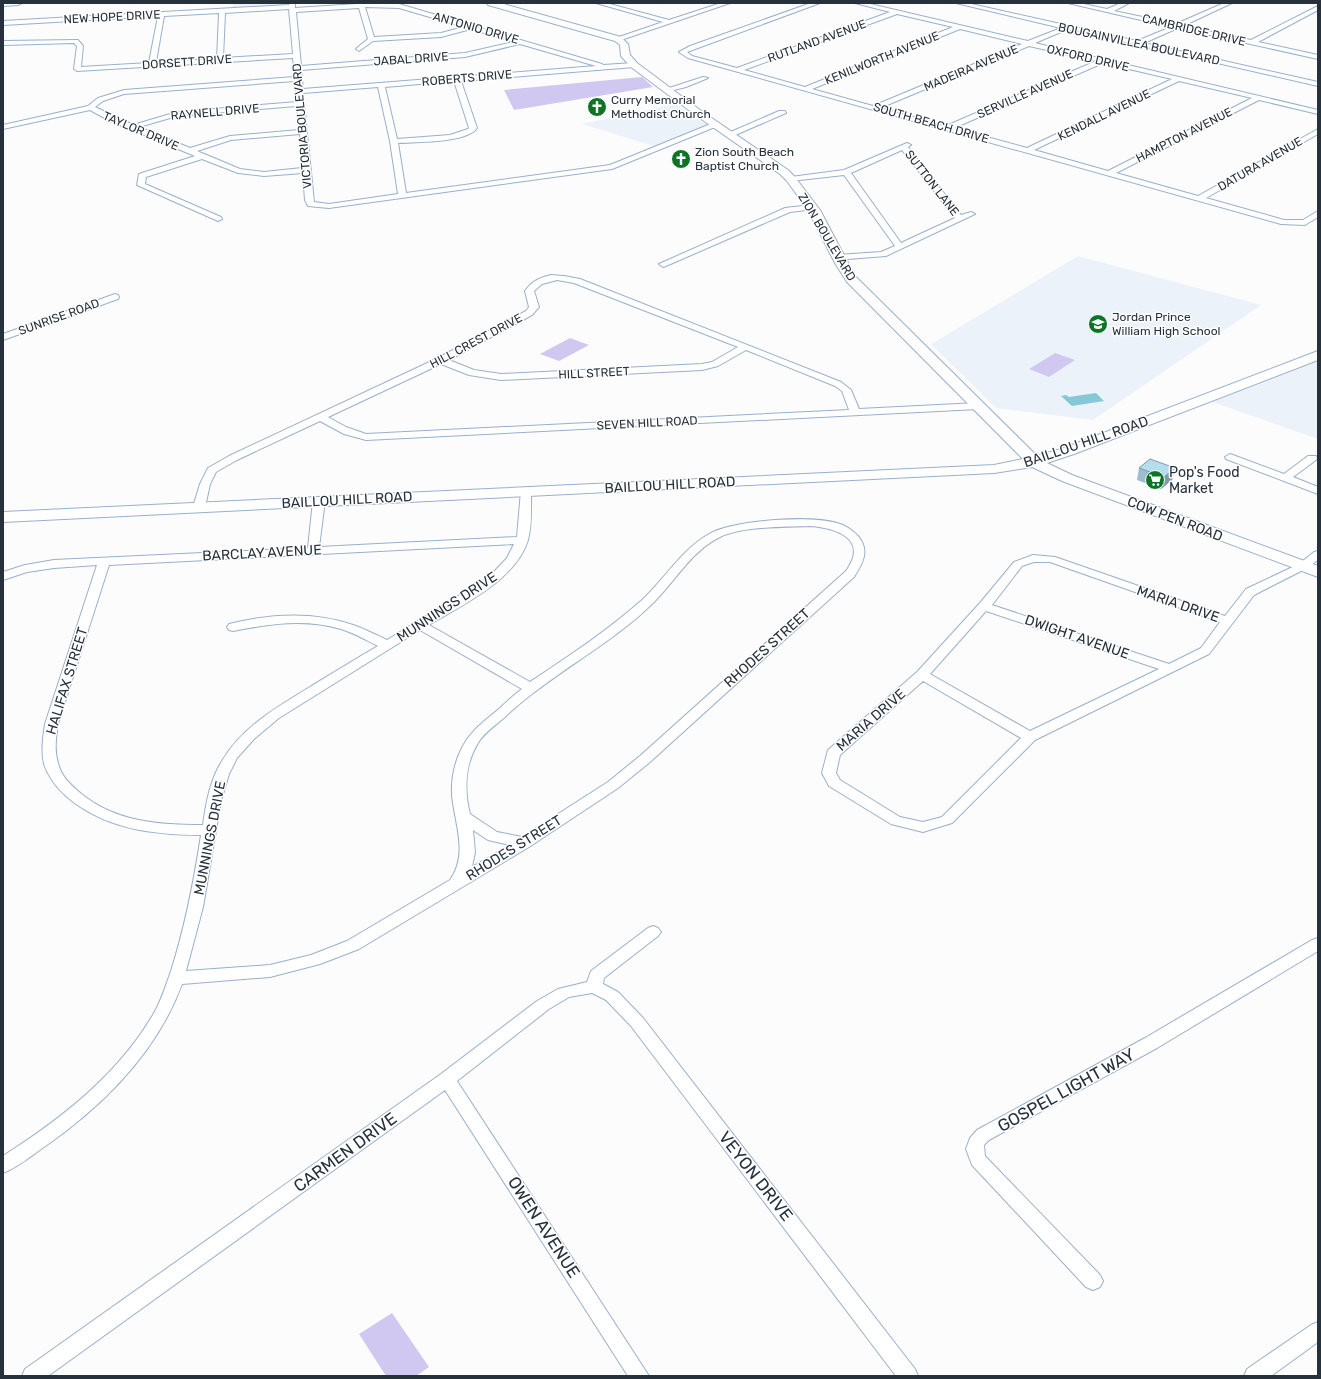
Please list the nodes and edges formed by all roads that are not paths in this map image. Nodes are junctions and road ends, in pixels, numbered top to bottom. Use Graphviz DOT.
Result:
graph roads {
  1 [pos="18,3"];
  2 [pos="491,3"];
  3 [pos="599,3"];
  4 [pos="701,3"];
  5 [pos="727,3"];
  6 [pos="817,3"];
  7 [pos="858,3"];
  8 [pos="959,3"];
  9 [pos="1071,3"];
  10 [pos="1126,3"];
  11 [pos="1229,3"];
  12 [pos="3,4"];
  13 [pos="362,6"];
  14 [pos="292,7"];
  15 [pos="715,7"];
  16 [pos="1318,8"];
  17 [pos="222,11"];
  18 [pos="1108,11"];
  19 [pos="897,12"];
  20 [pos="161,14"];
  21 [pos="669,22"];
  22 [pos="3,23"];
  23 [pos="472,27"];
  24 [pos="960,27"];
  25 [pos="1178,27"];
  26 [pos="1066,28"];
  27 [pos="618,38"];
  28 [pos="371,39"];
  29 [pos="522,41"];
  30 [pos="3,43"];
  31 [pos="1139,43"];
  32 [pos="1251,43"];
  33 [pos="1029,44"];
  34 [pos="360,49"];
  35 [pos="296,56"];
  36 [pos="1318,57"];
  37 [pos="220,60"];
  38 [pos="1102,61"];
  39 [pos="152,64"];
  40 [pos="634,65"];
  41 [pos="608,67"];
  42 [pos="299,68"];
  43 [pos="737,70"];
  44 [pos="705,78"];
  45 [pos="299,79"];
  46 [pos="457,79"];
  47 [pos="1178,79"];
  48 [pos="1318,84"];
  49 [pos="381,85"];
  50 [pos="806,89"];
  51 [pos="666,90"];
  52 [pos="300,91"];
  53 [pos="1258,98"];
  54 [pos="301,104"];
  55 [pos="876,107"];
  56 [pos="91,108"];
  57 [pos="1318,112"];
  58 [pos="782,113"];
  59 [pos="716,125"];
  60 [pos="3,127"];
  61 [pos="132,127"];
  62 [pos="948,128"];
  63 [pos="1318,131"];
  64 [pos="303,132"];
  65 [pos="730,134"];
  66 [pos="394,141"];
  67 [pos="1029,150"];
  68 [pos="189,151"];
  69 [pos="202,156"];
  70 [pos="306,170"];
  71 [pos="846,172"];
  72 [pos="1110,173"];
  73 [pos="793,181"];
  74 [pos="402,195"];
  75 [pos="1201,197"];
  76 [pos="811,207"];
  77 [pos="1318,213"];
  78 [pos="971,214"];
  79 [pos="218,219"];
  80 [pos="960,219"];
  81 [pos="897,248"];
  82 [pos="837,256"];
  83 [pos="663,264"];
  84 [pos="115,297"];
  85 [pos="3,337"];
  86 [pos="745,347"];
  87 [pos="1318,355"];
  88 [pos="441,360"];
  89 [pos="978,406"];
  90 [pos="855,413"];
  91 [pos="321,417"];
  92 [pos="1230,457"];
  93 [pos="1312,458"];
  94 [pos="1034,462"];
  95 [pos="1285,478"];
  96 [pos="526,491"];
  97 [pos="1318,491"];
  98 [pos="319,502"];
  99 [pos="199,507"];
  100 [pos="3,517"];
  101 [pos="522,540"];
  102 [pos="313,550"];
  103 [pos="1318,554"];
  104 [pos="104,561"];
  105 [pos="1303,566"];
  106 [pos="1318,572"];
  107 [pos="3,576"];
  108 [pos="984,606"];
  109 [pos="1228,621"];
  110 [pos="420,625"];
  111 [pos="233,627"];
  112 [pos="387,646"];
  113 [pos="1169,668"];
  114 [pos="922,675"];
  115 [pos="530,688"];
  116 [pos="1030,737"];
  117 [pos="463,816"];
  118 [pos="209,830"];
  119 [pos="524,843"];
  120 [pos="455,884"];
  121 [pos="653,932"];
  122 [pos="1318,944"];
  123 [pos="177,978"];
  124 [pos="594,987"];
  125 [pos="447,1079"];
  126 [pos="3,1166"];
  127 [pos="1092,1282"];
  128 [pos="1318,1331"];
  129 [pos="32,1376"];
  130 [pos="639,1376"];
  131 [pos="908,1376"];
  132 [pos="1254,1376"];
  1 -- 12 [label="main road"];
  2 -- 27 [label="main road"];
  3 -- 21 [label="street"];
  4 -- 15 [label="street"];
  5 -- 15 [label="street"];
  6 -- 43 [label="street, SOUTH BEACH DRIVE"];
  7 -- 19 [label="street, OXFORD DRIVE"];
  8 -- 26 [label="street, BOUGAINVILLEA BOULEVARD"];
  9 -- 18 [label="street, CAMBRIDGE DRIVE"];
  10 -- 18 [label="street"];
  11 -- 25 [label="street"];
  13 -- 14 [label="street, ANTONIO DRIVE"];
  13 -- 23 [label="street, ANTONIO DRIVE"];
  13 -- 28 [label="street"];
  14 -- 17 [label="street, NEW HOPE DRIVE"];
  14 -- 35 [label="street, VICTORIA BOULEVARD"];
  15 -- 21 [label="street"];
  16 -- 32 [label="street"];
  17 -- 20 [label="street, NEW HOPE DRIVE"];
  17 -- 37 [label="street"];
  18 -- 25 [label="street, CAMBRIDGE DRIVE"];
  19 -- 24 [label="street, OXFORD DRIVE"];
  19 -- 43 [label="street, RUTLAND AVENUE"];
  20 -- 22 [label="street, NEW HOPE DRIVE"];
  20 -- 39 [label="street"];
  21 -- 27 [label="street"];
  23 -- 28 [label="street"];
  23 -- 29 [label="street, ANTONIO DRIVE"];
  24 -- 33 [label="street, OXFORD DRIVE"];
  24 -- 50 [label="street, KENILWORTH AVENUE"];
  25 -- 31 [label="street"];
  25 -- 32 [label="street, CAMBRIDGE DRIVE"];
  26 -- 31 [label="street, BOUGAINVILLEA BOULEVARD"];
  26 -- 33 [label="street, MADEIRA AVENUE"];
  27 -- 40 [label="main road, ZION BOULEVARD"];
  28 -- 34 [label="street"];
  29 -- 41 [label="street, ANTONIO DRIVE"];
  29 -- 42 [label="street, JABAL DRIVE"];
  30 -- 39 [label="street, DORSETT DRIVE"];
  31 -- 48 [label="street, BOUGAINVILLEA BOULEVARD"];
  32 -- 36 [label="street, CAMBRIDGE DRIVE"];
  33 -- 38 [label="street, OXFORD DRIVE"];
  33 -- 55 [label="street, MADEIRA AVENUE"];
  35 -- 37 [label="street, DORSETT DRIVE"];
  35 -- 42 [label="street, VICTORIA BOULEVARD"];
  37 -- 39 [label="street, DORSETT DRIVE"];
  38 -- 47 [label="street, OXFORD DRIVE"];
  38 -- 62 [label="street, SERVILLE AVENUE"];
  40 -- 41 [label="street, ROBERTS DRIVE"];
  40 -- 51 [label="main road, ZION BOULEVARD"];
  41 -- 46 [label="street, ROBERTS DRIVE"];
  42 -- 45 [label="street, VICTORIA BOULEVARD"];
  43 -- 50 [label="street, SOUTH BEACH DRIVE"];
  44 -- 51 [label="street"];
  45 -- 52 [label="street, VICTORIA BOULEVARD"];
  45 -- 56 [label="street, TAYLOR DRIVE"];
  46 -- 49 [label="street, ROBERTS DRIVE"];
  46 -- 66 [label="street"];
  47 -- 53 [label="street, OXFORD DRIVE"];
  47 -- 67 [label="street, KENDALL AVENUE"];
  49 -- 52 [label="street, ROBERTS DRIVE"];
  49 -- 66 [label="street"];
  50 -- 55 [label="street, SOUTH BEACH DRIVE"];
  51 -- 59 [label="main road, ZION BOULEVARD"];
  52 -- 54 [label="street, VICTORIA BOULEVARD"];
  53 -- 57 [label="street, OXFORD DRIVE"];
  53 -- 72 [label="street, HAMPTON AVENUE"];
  54 -- 61 [label="street, RAYNELL DRIVE"];
  54 -- 64 [label="street, VICTORIA BOULEVARD"];
  55 -- 62 [label="street, SOUTH BEACH DRIVE"];
  56 -- 60 [label="street"];
  56 -- 61 [label="street, TAYLOR DRIVE"];
  58 -- 65 [label="street"];
  59 -- 65 [label="main road, ZION BOULEVARD"];
  59 -- 74 [label="street"];
  61 -- 68 [label="street, TAYLOR DRIVE"];
  62 -- 67 [label="street, SOUTH BEACH DRIVE"];
  63 -- 75 [label="street, DATURA AVENUE"];
  64 -- 68 [label="street"];
  64 -- 70 [label="street, VICTORIA BOULEVARD"];
  65 -- 73 [label="main road, ZION BOULEVARD"];
  66 -- 74 [label="street"];
  67 -- 72 [label="street, SOUTH BEACH DRIVE"];
  68 -- 69 [label="street, TAYLOR DRIVE"];
  69 -- 70 [label="street, TAYLOR DRIVE"];
  69 -- 79 [label="street"];
  70 -- 74 [label="street, VICTORIA BOULEVARD"];
  71 -- 73 [label="street"];
  71 -- 80 [label="street, SUTTON LANE"];
  71 -- 81 [label="street"];
  72 -- 75 [label="street, SOUTH BEACH DRIVE"];
  73 -- 76 [label="main road, ZION BOULEVARD"];
  75 -- 77 [label="street, SOUTH BEACH DRIVE"];
  76 -- 82 [label="main road, ZION BOULEVARD"];
  76 -- 83 [label="street"];
  78 -- 80 [label="street, SUTTON LANE"];
  80 -- 81 [label="street, SUTTON LANE"];
  81 -- 82 [label="street, SUTTON LANE"];
  82 -- 89 [label="main road, ZION BOULEVARD"];
  84 -- 85 [label="street, SUNRISE ROAD"];
  86 -- 88 [label="street, HILL STREET"];
  86 -- 88 [label="street, HILL CREST DRIVE"];
  86 -- 90 [label="street, HILL CREST DRIVE"];
  87 -- 94 [label="main road, BAILLOU HILL ROAD"];
  88 -- 91 [label="street, HILL CREST DRIVE"];
  89 -- 90 [label="street, SEVEN HILL ROAD"];
  89 -- 94 [label="main road, ZION BOULEVARD"];
  90 -- 91 [label="street, SEVEN HILL ROAD"];
  91 -- 99 [label="street, HILL CREST DRIVE"];
  92 -- 95 [label="street"];
  93 -- 95 [label="street"];
  94 -- 96 [label="main road, BAILLOU HILL ROAD"];
  94 -- 105 [label="main road, COW PEN ROAD"];
  95 -- 97 [label="street"];
  96 -- 98 [label="main road, BAILLOU HILL ROAD"];
  96 -- 101 [label="street, MUNNINGS DRIVE"];
  98 -- 99 [label="main road, BAILLOU HILL ROAD"];
  98 -- 102 [label="street"];
  99 -- 100 [label="main road, BAILLOU HILL ROAD"];
  101 -- 102 [label="street, BARCLAY AVENUE"];
  101 -- 110 [label="street, MUNNINGS DRIVE"];
  102 -- 104 [label="street, BARCLAY AVENUE"];
  103 -- 105 [label="street, MARIA DRIVE"];
  104 -- 107 [label="street, BARCLAY AVENUE"];
  104 -- 118 [label="street, HALIFAX STREET"];
  105 -- 106 [label="main road, COW PEN ROAD"];
  105 -- 109 [label="street, MARIA DRIVE"];
  108 -- 109 [label="street, MARIA DRIVE"];
  108 -- 113 [label="street, DWIGHT AVENUE"];
  108 -- 114 [label="street, MARIA DRIVE"];
  109 -- 113 [label="street, MARIA DRIVE"];
  110 -- 112 [label="street, MUNNINGS DRIVE"];
  110 -- 115 [label="street"];
  111 -- 112 [label="street"];
  112 -- 118 [label="street, MUNNINGS DRIVE"];
  113 -- 116 [label="street, MARIA DRIVE"];
  114 -- 116 [label="street"];
  114 -- 116 [label="street, MARIA DRIVE"];
  115 -- 117 [label="street, RHODES STREET"];
  115 -- 119 [label="street, RHODES STREET"];
  117 -- 119 [label="street"];
  117 -- 120 [label="street, RHODES STREET"];
  118 -- 123 [label="street, MUNNINGS DRIVE"];
  119 -- 120 [label="street, RHODES STREET"];
  120 -- 123 [label="street, RHODES STREET"];
  121 -- 124 [label="street"];
  122 -- 127 [label="street, GOSPEL LIGHT WAY"];
  123 -- 126 [label="street, MUNNINGS DRIVE"];
  124 -- 125 [label="street, CARMEN DRIVE"];
  124 -- 131 [label="street, VEYON DRIVE"];
  125 -- 129 [label="street, CARMEN DRIVE"];
  125 -- 130 [label="street, OWEN AVENUE"];
  128 -- 132 [label="street"];
}
